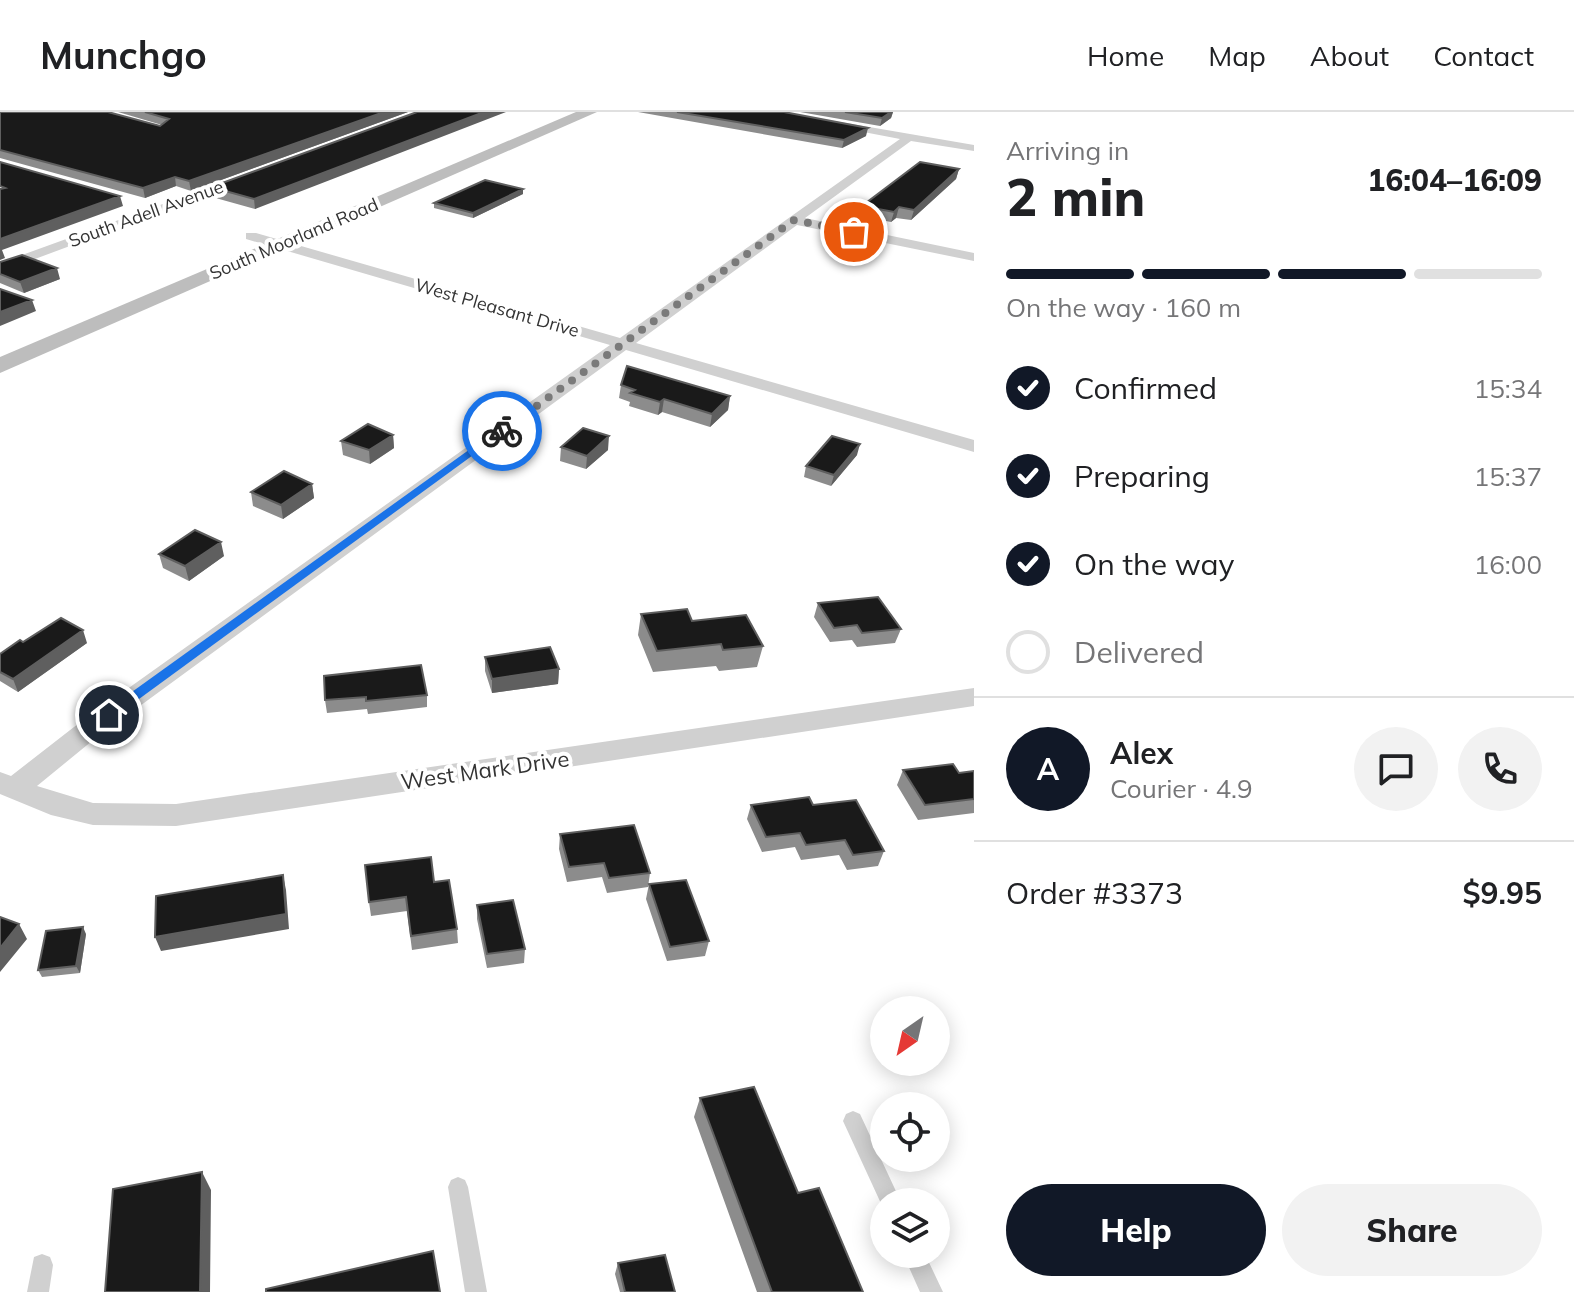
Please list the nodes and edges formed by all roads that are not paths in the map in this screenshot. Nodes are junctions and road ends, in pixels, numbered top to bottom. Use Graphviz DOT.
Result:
graph roads {
  1 [pos="554,112"];
  2 [pos="589,112"];
  3 [pos="764,112"];
  4 [pos="909,137"];
  5 [pos="974,148"];
  6 [pos="260,173"];
  7 [pos="145,205"];
  8 [pos="160,209"];
  9 [pos="794,220"];
  10 [pos="244,239"];
  11 [pos="281,245"];
  12 [pos="974,257"];
  13 [pos="0,268"];
  14 [pos="621,345"];
  15 [pos="0,366"];
  16 [pos="974,446"];
  17 [pos="974,697"];
  18 [pos="7,786"];
  19 [pos="853,1121"];
  20 [pos="458,1187"];
  21 [pos="884,1188"];
  22 [pos="42,1265"];
  23 [pos="921,1268"];
  24 [pos="38,1292"];
  25 [pos="476,1292"];
  26 [pos="932,1292"];
  1 -- 10 [label="main road, South Moorland Road"];
  2 -- 11 [label="main road, South Moorland Road"];
  3 -- 4 [label="street"];
  4 -- 5 [label="street"];
  4 -- 9 [label="street"];
  6 -- 8 [label="street, South Adell Avenue"];
  7 -- 8 [label="street"];
  8 -- 13 [label="street, South Adell Avenue"];
  9 -- 12 [label="street"];
  9 -- 14 [label="street"];
  10 -- 11 [label="street, West Pleasant Drive"];
  11 -- 14 [label="street, West Pleasant Drive"];
  11 -- 15 [label="main road, South Moorland Road"];
  14 -- 16 [label="street, West Pleasant Drive"];
  14 -- 18 [label="street"];
  17 -- 18 [label="street, West Mark Drive"];
  19 -- 21 [label="lane"];
  20 -- 25 [label="lane"];
  22 -- 24 [label="lane"];
  23 -- 26 [label="lane"];
}
